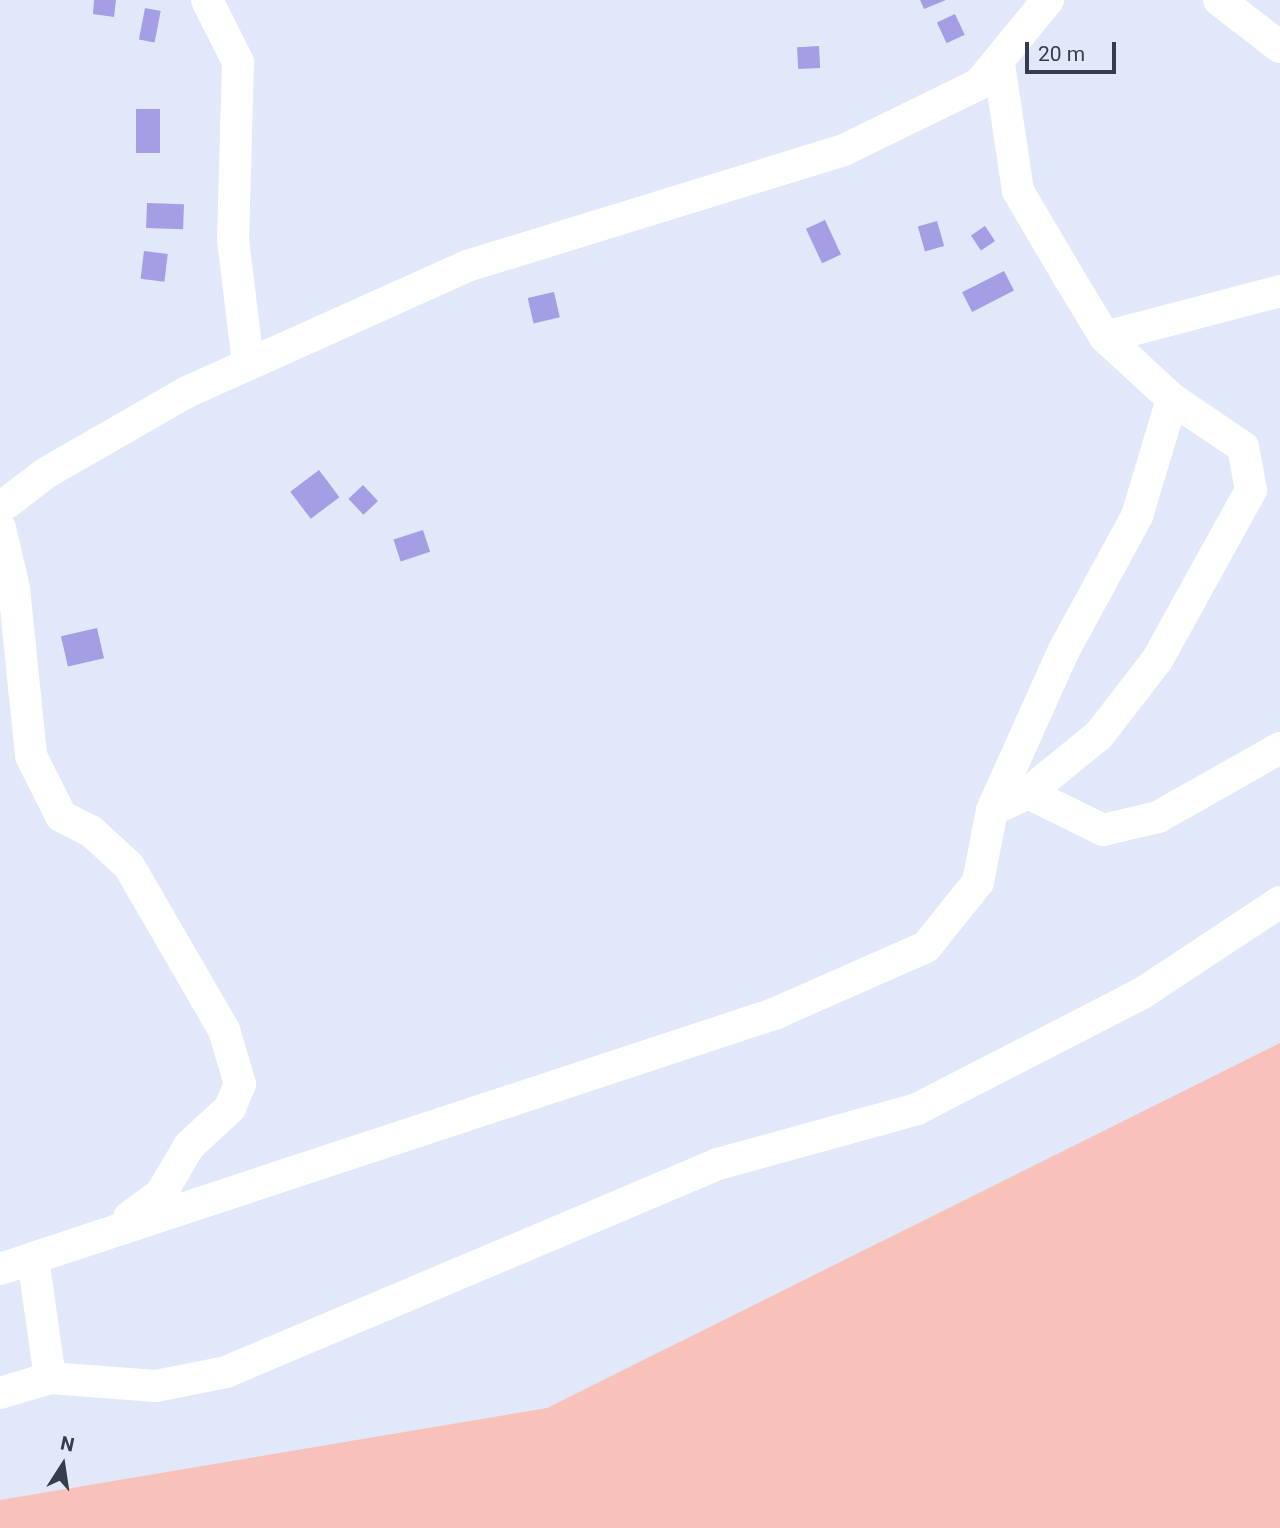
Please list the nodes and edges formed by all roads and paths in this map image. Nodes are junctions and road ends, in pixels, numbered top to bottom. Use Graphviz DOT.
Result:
graph roads {
  1 [pos="207,0"];
  2 [pos="1048,0"];
  3 [pos="1219,0"];
  4 [pos="1280,47"];
  5 [pos="999,64"];
  6 [pos="1280,291"];
  7 [pos="1105,337"];
  8 [pos="248,363"];
  9 [pos="1172,399"];
  10 [pos="0,508"];
  11 [pos="0,528"];
  12 [pos="1280,748"];
  13 [pos="1028,793"];
  14 [pos="992,810"];
  15 [pos="1280,902"];
  16 [pos="105,1234"];
  17 [pos="33,1258"];
  18 [pos="0,1269"];
  19 [pos="50,1378"];
  20 [pos="0,1393"];
  1 -- 8 [label="street"];
  2 -- 5 [label="street"];
  3 -- 4 [label="street"];
  5 -- 7 [label="street"];
  5 -- 8 [label="street"];
  6 -- 7 [label="street"];
  7 -- 9 [label="street"];
  8 -- 10 [label="street"];
  9 -- 13 [label="street"];
  9 -- 14 [label="street"];
  11 -- 16 [label="street"];
  12 -- 13 [label="street"];
  13 -- 14 [label="street"];
  14 -- 16 [label="street"];
  15 -- 19 [label="street"];
  16 -- 17 [label="street"];
  17 -- 18 [label="street"];
  17 -- 19 [label="street"];
  19 -- 20 [label="street"];
}
